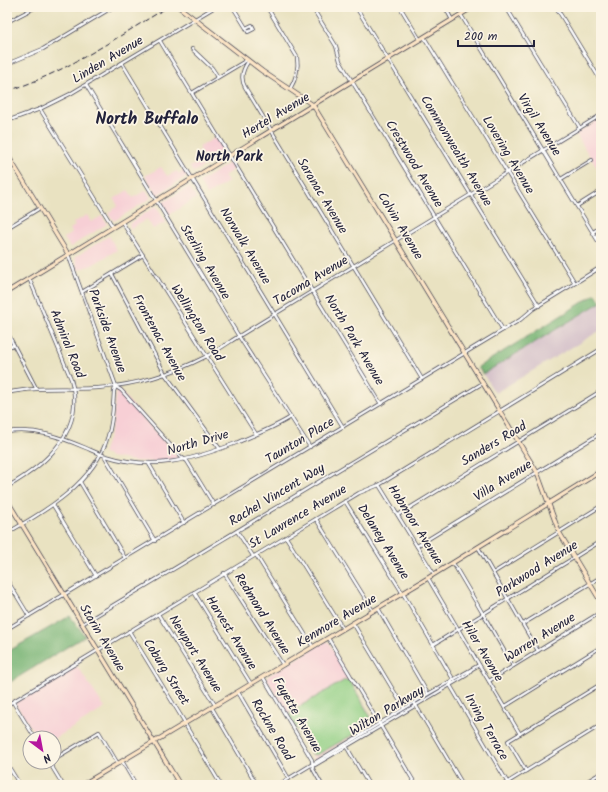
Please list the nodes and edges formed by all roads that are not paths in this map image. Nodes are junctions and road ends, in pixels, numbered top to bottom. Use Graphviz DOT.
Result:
graph roads {
  1 [pos="36,7"];
  2 [pos="113,7"];
  3 [pos="179,7"];
  4 [pos="215,7"];
  5 [pos="233,7"];
  6 [pos="267,7"];
  7 [pos="312,7"];
  8 [pos="356,7"];
  9 [pos="400,7"];
  10 [pos="445,7"];
  11 [pos="473,7"];
  12 [pos="506,7"];
  13 [pos="556,7"];
  14 [pos="460,15"];
  15 [pos="195,19"];
  16 [pos="452,20"];
  17 [pos="7,22"];
  18 [pos="246,28"];
  19 [pos="424,37"];
  20 [pos="160,40"];
  21 [pos="420,40"];
  22 [pos="192,49"];
  23 [pos="388,59"];
  24 [pos="248,61"];
  25 [pos="122,63"];
  26 [pos="7,64"];
  27 [pos="218,77"];
  28 [pos="601,81"];
  29 [pos="352,82"];
  30 [pos="86,85"];
  31 [pos="290,89"];
  32 [pos="192,93"];
  33 [pos="313,105"];
  34 [pos="40,109"];
  35 [pos="601,115"];
  36 [pos="7,120"];
  37 [pos="580,128"];
  38 [pos="271,131"];
  39 [pos="544,150"];
  40 [pos="7,154"];
  41 [pos="230,156"];
  42 [pos="592,160"];
  43 [pos="9,162"];
  44 [pos="507,172"];
  45 [pos="192,178"];
  46 [pos="561,179"];
  47 [pos="601,192"];
  48 [pos="471,195"];
  49 [pos="156,201"];
  50 [pos="577,206"];
  51 [pos="40,208"];
  52 [pos="435,217"];
  53 [pos="122,222"];
  54 [pos="113,227"];
  55 [pos="601,227"];
  56 [pos="7,228"];
  57 [pos="593,232"];
  58 [pos="397,240"];
  59 [pos="601,246"];
  60 [pos="68,254"];
  61 [pos="143,255"];
  62 [pos="354,266"];
  63 [pos="601,267"];
  64 [pos="112,274"];
  65 [pos="29,278"];
  66 [pos="575,283"];
  67 [pos="7,292"];
  68 [pos="82,292"];
  69 [pos="312,292"];
  70 [pos="538,306"];
  71 [pos="275,314"];
  72 [pos="503,330"];
  73 [pos="7,332"];
  74 [pos="239,336"];
  75 [pos="14,344"];
  76 [pos="7,347"];
  77 [pos="601,349"];
  78 [pos="465,353"];
  79 [pos="207,356"];
  80 [pos="165,374"];
  81 [pos="422,379"];
  82 [pos="483,382"];
  83 [pos="116,386"];
  84 [pos="36,388"];
  85 [pos="74,388"];
  86 [pos="601,391"];
  87 [pos="7,393"];
  88 [pos="381,404"];
  89 [pos="500,410"];
  90 [pos="291,417"];
  91 [pos="344,427"];
  92 [pos="7,432"];
  93 [pos="601,433"];
  94 [pos="256,434"];
  95 [pos="63,439"];
  96 [pos="519,441"];
  97 [pos="310,447"];
  98 [pos="220,448"];
  99 [pos="100,454"];
  100 [pos="105,456"];
  101 [pos="185,459"];
  102 [pos="149,464"];
  103 [pos="601,471"];
  104 [pos="537,472"];
  105 [pos="80,482"];
  106 [pos="379,485"];
  107 [pos="7,487"];
  108 [pos="7,500"];
  109 [pos="345,501"];
  110 [pos="549,503"];
  111 [pos="53,505"];
  112 [pos="214,505"];
  113 [pos="601,506"];
  114 [pos="398,516"];
  115 [pos="316,519"];
  116 [pos="184,523"];
  117 [pos="22,525"];
  118 [pos="237,531"];
  119 [pos="559,532"];
  120 [pos="7,533"];
  121 [pos="286,537"];
  122 [pos="155,541"];
  123 [pos="601,542"];
  124 [pos="416,546"];
  125 [pos="478,547"];
  126 [pos="254,555"];
  127 [pos="125,558"];
  128 [pos="575,558"];
  129 [pos="453,563"];
  130 [pos="493,573"];
  131 [pos="224,574"];
  132 [pos="434,574"];
  133 [pos="96,576"];
  134 [pos="601,577"];
  135 [pos="428,578"];
  136 [pos="7,580"];
  137 [pos="590,584"];
  138 [pos="194,592"];
  139 [pos="403,593"];
  140 [pos="64,596"];
  141 [pos="508,599"];
  142 [pos="601,602"];
  143 [pos="378,608"];
  144 [pos="374,611"];
  145 [pos="601,612"];
  146 [pos="158,614"];
  147 [pos="483,614"];
  148 [pos="28,616"];
  149 [pos="353,623"];
  150 [pos="82,624"];
  151 [pos="523,624"];
  152 [pos="7,629"];
  153 [pos="343,629"];
  154 [pos="458,630"];
  155 [pos="129,631"];
  156 [pos="328,638"];
  157 [pos="433,645"];
  158 [pos="314,646"];
  159 [pos="601,647"];
  160 [pos="98,650"];
  161 [pos="538,651"];
  162 [pos="282,665"];
  163 [pos="479,665"];
  164 [pos="513,666"];
  165 [pos="470,670"];
  166 [pos="263,677"];
  167 [pos="453,679"];
  168 [pos="489,681"];
  169 [pos="251,684"];
  170 [pos="601,684"];
  171 [pos="450,685"];
  172 [pos="238,692"];
  173 [pos="428,694"];
  174 [pos="430,697"];
  175 [pos="13,702"];
  176 [pos="414,702"];
  177 [pos="7,705"];
  178 [pos="416,705"];
  179 [pos="213,707"];
  180 [pos="504,707"];
  181 [pos="404,708"];
  182 [pos="406,712"];
  183 [pos="185,723"];
  184 [pos="380,725"];
  185 [pos="601,725"];
  186 [pos="30,730"];
  187 [pos="520,734"];
  188 [pos="154,742"];
  189 [pos="346,745"];
  190 [pos="62,754"];
  191 [pos="122,761"];
  192 [pos="7,764"];
  193 [pos="118,764"];
  194 [pos="312,765"];
  195 [pos="55,770"];
  196 [pos="526,771"];
  197 [pos="601,773"];
  198 [pos="92,779"];
  199 [pos="289,779"];
  200 [pos="508,784"];
  201 [pos="20,785"];
  202 [pos="63,785"];
  203 [pos="82,785"];
  204 [pos="96,785"];
  205 [pos="136,785"];
  206 [pos="180,785"];
  207 [pos="221,785"];
  208 [pos="257,785"];
  209 [pos="278,785"];
  210 [pos="322,785"];
  211 [pos="369,785"];
  212 [pos="416,785"];
  213 [pos="463,785"];
  214 [pos="503,785"];
  215 [pos="581,785"];
  1 -- 17 [label="street"];
  2 -- 26 [label="street"];
  3 -- 15 [label="street, Colvin Avenue"];
  4 -- 15 [label="street, Linden Avenue"];
  5 -- 18 [label="street"];
  6 -- 31 [label="street"];
  7 -- 29 [label="street, Crestwood Avenue"];
  8 -- 23 [label="street, Commonwealth Avenue"];
  9 -- 21 [label="street"];
  10 -- 16 [label="street"];
  11 -- 14 [label="street, Hertel Avenue"];
  12 -- 37 [label="street"];
  13 -- 28 [label="street"];
  14 -- 16 [label="street, Hertel Avenue"];
  14 -- 39 [label="street, Virgil Avenue"];
  15 -- 20 [label="street, Linden Avenue"];
  15 -- 24 [label="street, Colvin Avenue"];
  16 -- 19 [label="street, Hertel Avenue"];
  19 -- 21 [label="street, Hertel Avenue"];
  19 -- 44 [label="street, Lovering Avenue"];
  20 -- 25 [label="street, Linden Avenue"];
  20 -- 32 [label="street, North Park Avenue"];
  21 -- 23 [label="street, Hertel Avenue"];
  22 -- 27 [label="street"];
  23 -- 29 [label="street, Hertel Avenue"];
  23 -- 48 [label="street, Commonwealth Avenue"];
  24 -- 27 [label="street"];
  24 -- 31 [label="street, Colvin Avenue"];
  24 -- 38 [label="street, Saranac Avenue"];
  25 -- 30 [label="street, Linden Avenue"];
  25 -- 45 [label="street"];
  27 -- 32 [label="street"];
  29 -- 33 [label="street, Hertel Avenue"];
  29 -- 52 [label="street, Crestwood Avenue"];
  30 -- 34 [label="street, Linden Avenue"];
  30 -- 49 [label="street, Sterling Avenue"];
  31 -- 33 [label="street, Colvin Avenue"];
  32 -- 41 [label="street, North Park Avenue"];
  33 -- 38 [label="street, Hertel Avenue"];
  33 -- 58 [label="street, Colvin Avenue"];
  34 -- 36 [label="street, Linden Avenue"];
  34 -- 54 [label="street"];
  35 -- 37 [label="street, Tacoma Avenue"];
  37 -- 39 [label="street, Tacoma Avenue"];
  38 -- 41 [label="street, Hertel Avenue"];
  38 -- 62 [label="street, Saranac Avenue"];
  39 -- 44 [label="street, Tacoma Avenue"];
  39 -- 46 [label="street, Virgil Avenue"];
  40 -- 43 [label="street, Parkside Avenue"];
  41 -- 45 [label="street, Hertel Avenue"];
  41 -- 69 [label="street, North Park Avenue"];
  42 -- 46 [label="street"];
  43 -- 51 [label="street, Parkside Avenue"];
  44 -- 48 [label="street, Tacoma Avenue"];
  44 -- 66 [label="street, Lovering Avenue"];
  45 -- 49 [label="street, Hertel Avenue"];
  45 -- 71 [label="street, Norwalk Avenue"];
  46 -- 50 [label="street, Virgil Avenue"];
  47 -- 50 [label="street"];
  48 -- 52 [label="street, Tacoma Avenue"];
  48 -- 70 [label="street, Commonwealth Avenue"];
  49 -- 53 [label="street, Hertel Avenue"];
  49 -- 74 [label="street, Sterling Avenue"];
  50 -- 57 [label="street, Virgil Avenue"];
  51 -- 56 [label="street"];
  51 -- 60 [label="street, Parkside Avenue"];
  52 -- 58 [label="street, Tacoma Avenue"];
  52 -- 72 [label="street, Crestwood Avenue"];
  53 -- 54 [label="street, Hertel Avenue"];
  53 -- 61 [label="street, Wellington Road"];
  54 -- 60 [label="street, Hertel Avenue"];
  55 -- 57 [label="street"];
  57 -- 59 [label="street, Virgil Avenue"];
  58 -- 62 [label="street, Tacoma Avenue"];
  58 -- 78 [label="street, Colvin Avenue"];
  60 -- 65 [label="street, Hertel Avenue"];
  60 -- 68 [label="street, Parkside Avenue"];
  61 -- 64 [label="street"];
  61 -- 79 [label="street, Wellington Road"];
  62 -- 69 [label="street, Tacoma Avenue"];
  62 -- 81 [label="street, Saranac Avenue"];
  63 -- 66 [label="street, Taunton Place"];
  64 -- 68 [label="street"];
  64 -- 80 [label="street, Frontenac Avenue"];
  65 -- 67 [label="street, Hertel Avenue"];
  65 -- 85 [label="street, Admiral Road"];
  66 -- 70 [label="street, Taunton Place"];
  68 -- 83 [label="street, Parkside Avenue"];
  69 -- 71 [label="street, Tacoma Avenue"];
  69 -- 88 [label="street, North Park Avenue"];
  70 -- 72 [label="street, Taunton Place"];
  71 -- 74 [label="street, Tacoma Avenue"];
  71 -- 91 [label="street, Norwalk Avenue"];
  72 -- 78 [label="street, Taunton Place"];
  73 -- 75 [label="street"];
  74 -- 79 [label="street, Tacoma Avenue"];
  74 -- 90 [label="street, Sterling Avenue"];
  75 -- 76 [label="street"];
  75 -- 84 [label="street"];
  77 -- 89 [label="street, St Lawrence Avenue"];
  78 -- 81 [label="street, Taunton Place"];
  78 -- 82 [label="street, Colvin Avenue"];
  79 -- 80 [label="street, Tacoma Avenue"];
  79 -- 94 [label="street, Wellington Road"];
  80 -- 83 [label="street, Tacoma Avenue"];
  80 -- 98 [label="street, Frontenac Avenue"];
  81 -- 88 [label="street, Taunton Place"];
  82 -- 89 [label="street, Colvin Avenue"];
  82 -- 118 [label="street, Rachel Vincent Way"];
  83 -- 85 [label="street, Tacoma Avenue"];
  83 -- 99 [label="street, Parkside Avenue"];
  83 -- 101 [label="street"];
  84 -- 85 [label="street, Tacoma Avenue"];
  84 -- 87 [label="street, Tacoma Avenue"];
  85 -- 95 [label="street, Admiral Road"];
  86 -- 96 [label="street, Sanders Road"];
  88 -- 91 [label="street, Taunton Place"];
  89 -- 96 [label="street, Colvin Avenue"];
  89 -- 106 [label="street, St Lawrence Avenue"];
  90 -- 94 [label="street, North Drive"];
  90 -- 97 [label="street, Sterling Avenue"];
  91 -- 97 [label="street, Taunton Place"];
  92 -- 95 [label="street"];
  93 -- 104 [label="street, Villa Avenue"];
  94 -- 98 [label="street, North Drive"];
  95 -- 99 [label="street"];
  95 -- 107 [label="street, Admiral Road"];
  96 -- 104 [label="street, Colvin Avenue"];
  96 -- 114 [label="street, Sanders Road"];
  97 -- 112 [label="street, Taunton Place"];
  98 -- 101 [label="street, North Drive"];
  99 -- 100 [label="street, North Drive"];
  99 -- 105 [label="street, Parkside Avenue"];
  100 -- 102 [label="street, North Drive"];
  100 -- 122 [label="street"];
  101 -- 102 [label="street, North Drive"];
  101 -- 112 [label="street"];
  102 -- 116 [label="street"];
  103 -- 110 [label="street, Kenmore Avenue"];
  104 -- 110 [label="street, Colvin Avenue"];
  104 -- 124 [label="street, Villa Avenue"];
  105 -- 111 [label="street, Parkside Avenue"];
  105 -- 127 [label="street"];
  106 -- 109 [label="street, St Lawrence Avenue"];
  106 -- 114 [label="street, Hobmoor Avenue"];
  108 -- 117 [label="street, Starin Avenue"];
  109 -- 115 [label="street, St Lawrence Avenue"];
  109 -- 139 [label="street, Delaney Avenue"];
  110 -- 119 [label="street, Colvin Avenue"];
  110 -- 125 [label="street, Kenmore Avenue"];
  111 -- 117 [label="street, Parkside Avenue"];
  111 -- 133 [label="street"];
  112 -- 116 [label="street, Taunton Place"];
  113 -- 119 [label="street"];
  114 -- 124 [label="street, Hobmoor Avenue"];
  115 -- 121 [label="street, St Lawrence Avenue"];
  115 -- 144 [label="street"];
  116 -- 122 [label="street, Taunton Place"];
  117 -- 120 [label="street, Parkside Avenue"];
  117 -- 140 [label="street, Starin Avenue"];
  118 -- 126 [label="street"];
  118 -- 150 [label="street, Rachel Vincent Way"];
  119 -- 128 [label="street, Colvin Avenue"];
  119 -- 130 [label="street"];
  121 -- 126 [label="street, St Lawrence Avenue"];
  121 -- 153 [label="street"];
  122 -- 127 [label="street, Taunton Place"];
  123 -- 128 [label="street, Parkwood Avenue"];
  124 -- 132 [label="street, Hobmoor Avenue"];
  125 -- 129 [label="street, Kenmore Avenue"];
  125 -- 130 [label="street"];
  126 -- 131 [label="street, St Lawrence Avenue"];
  126 -- 158 [label="street"];
  127 -- 133 [label="street, Taunton Place"];
  128 -- 137 [label="street, Colvin Avenue"];
  128 -- 141 [label="street, Parkwood Avenue"];
  129 -- 132 [label="street, Kenmore Avenue"];
  129 -- 147 [label="street"];
  130 -- 141 [label="street"];
  131 -- 138 [label="street, St Lawrence Avenue"];
  131 -- 162 [label="street, Redmond Avenue"];
  132 -- 135 [label="street, Kenmore Avenue"];
  133 -- 140 [label="street, Taunton Place"];
  134 -- 137 [label="street"];
  135 -- 139 [label="street, Kenmore Avenue"];
  135 -- 154 [label="street, Hiler Avenue"];
  136 -- 148 [label="street"];
  137 -- 142 [label="street, Colvin Avenue"];
  137 -- 151 [label="street"];
  138 -- 146 [label="street, St Lawrence Avenue"];
  138 -- 169 [label="street, Harvest Avenue"];
  139 -- 143 [label="street, Kenmore Avenue"];
  139 -- 157 [label="street, Delaney Avenue"];
  140 -- 148 [label="street, Taunton Place"];
  140 -- 150 [label="street, Starin Avenue"];
  141 -- 147 [label="street, Parkwood Avenue"];
  141 -- 151 [label="street"];
  143 -- 144 [label="street, Kenmore Avenue"];
  143 -- 173 [label="street"];
  144 -- 149 [label="street, Kenmore Avenue"];
  145 -- 161 [label="street, Warren Avenue"];
  146 -- 155 [label="street, St Lawrence Avenue"];
  146 -- 179 [label="street, Newport Avenue"];
  147 -- 154 [label="street, Parkwood Avenue"];
  147 -- 164 [label="street"];
  148 -- 152 [label="street, Taunton Place"];
  149 -- 153 [label="street, Kenmore Avenue"];
  149 -- 181 [label="street"];
  150 -- 160 [label="street, Starin Avenue"];
  151 -- 161 [label="street"];
  153 -- 156 [label="street, Kenmore Avenue"];
  154 -- 157 [label="street, Parkwood Avenue"];
  154 -- 163 [label="street, Hiler Avenue"];
  155 -- 160 [label="street, St Lawrence Avenue"];
  155 -- 183 [label="street, Coburg Street"];
  156 -- 158 [label="street, Kenmore Avenue"];
  156 -- 184 [label="street"];
  157 -- 167 [label="street, Delaney Avenue"];
  158 -- 162 [label="street, Kenmore Avenue"];
  159 -- 180 [label="street"];
  160 -- 175 [label="street, St Lawrence Avenue"];
  160 -- 188 [label="street, Starin Avenue"];
  161 -- 164 [label="street, Warren Avenue"];
  162 -- 166 [label="street, Kenmore Avenue"];
  163 -- 165 [label="street, Wilton Parkway"];
  163 -- 168 [label="street, Hiler Avenue"];
  164 -- 168 [label="street, Warren Avenue"];
  165 -- 167 [label="street, Wilton Parkway"];
  165 -- 171 [label="street, Wilton Parkway"];
  166 -- 169 [label="street, Kenmore Avenue"];
  166 -- 194 [label="street, Fayette Avenue"];
  167 -- 171 [label="street, Irving Terrace"];
  167 -- 173 [label="street, Wilton Parkway"];
  168 -- 180 [label="street, Hiler Avenue"];
  169 -- 172 [label="street, Kenmore Avenue"];
  170 -- 187 [label="street"];
  171 -- 174 [label="street, Wilton Parkway"];
  171 -- 200 [label="street, Irving Terrace"];
  172 -- 179 [label="street, Kenmore Avenue"];
  172 -- 199 [label="street, Rockne Road"];
  173 -- 174 [label="street"];
  173 -- 176 [label="street, Wilton Parkway"];
  174 -- 178 [label="street, Wilton Parkway"];
  175 -- 177 [label="street, St Lawrence Avenue"];
  175 -- 186 [label="street"];
  176 -- 178 [label="street"];
  176 -- 181 [label="street, Wilton Parkway"];
  178 -- 182 [label="street, Wilton Parkway"];
  178 -- 213 [label="street"];
  179 -- 183 [label="street, Kenmore Avenue"];
  179 -- 208 [label="street, Newport Avenue"];
  180 -- 187 [label="street, Hiler Avenue"];
  181 -- 182 [label="street"];
  181 -- 184 [label="street, Wilton Parkway"];
  182 -- 184 [label="street, Wilton Parkway"];
  183 -- 188 [label="street, Kenmore Avenue"];
  183 -- 207 [label="street, Coburg Street"];
  184 -- 189 [label="street, Wilton Parkway"];
  184 -- 212 [label="street"];
  185 -- 196 [label="street"];
  187 -- 196 [label="street"];
  188 -- 191 [label="street, Kenmore Avenue"];
  188 -- 206 [label="street, Starin Avenue"];
  189 -- 194 [label="street, Wilton Parkway"];
  189 -- 211 [label="street"];
  190 -- 193 [label="street"];
  191 -- 193 [label="street, Kenmore Avenue"];
  191 -- 205 [label="street"];
  192 -- 201 [label="street"];
  193 -- 198 [label="street, Kenmore Avenue"];
  194 -- 199 [label="street, Wilton Parkway"];
  194 -- 210 [label="street, Fayette Avenue"];
  195 -- 202 [label="street"];
  196 -- 200 [label="street"];
  197 -- 215 [label="street"];
  198 -- 203 [label="street, Kenmore Avenue"];
  198 -- 204 [label="street"];
  199 -- 209 [label="street, Wilton Parkway"];
  200 -- 214 [label="street"];
}
